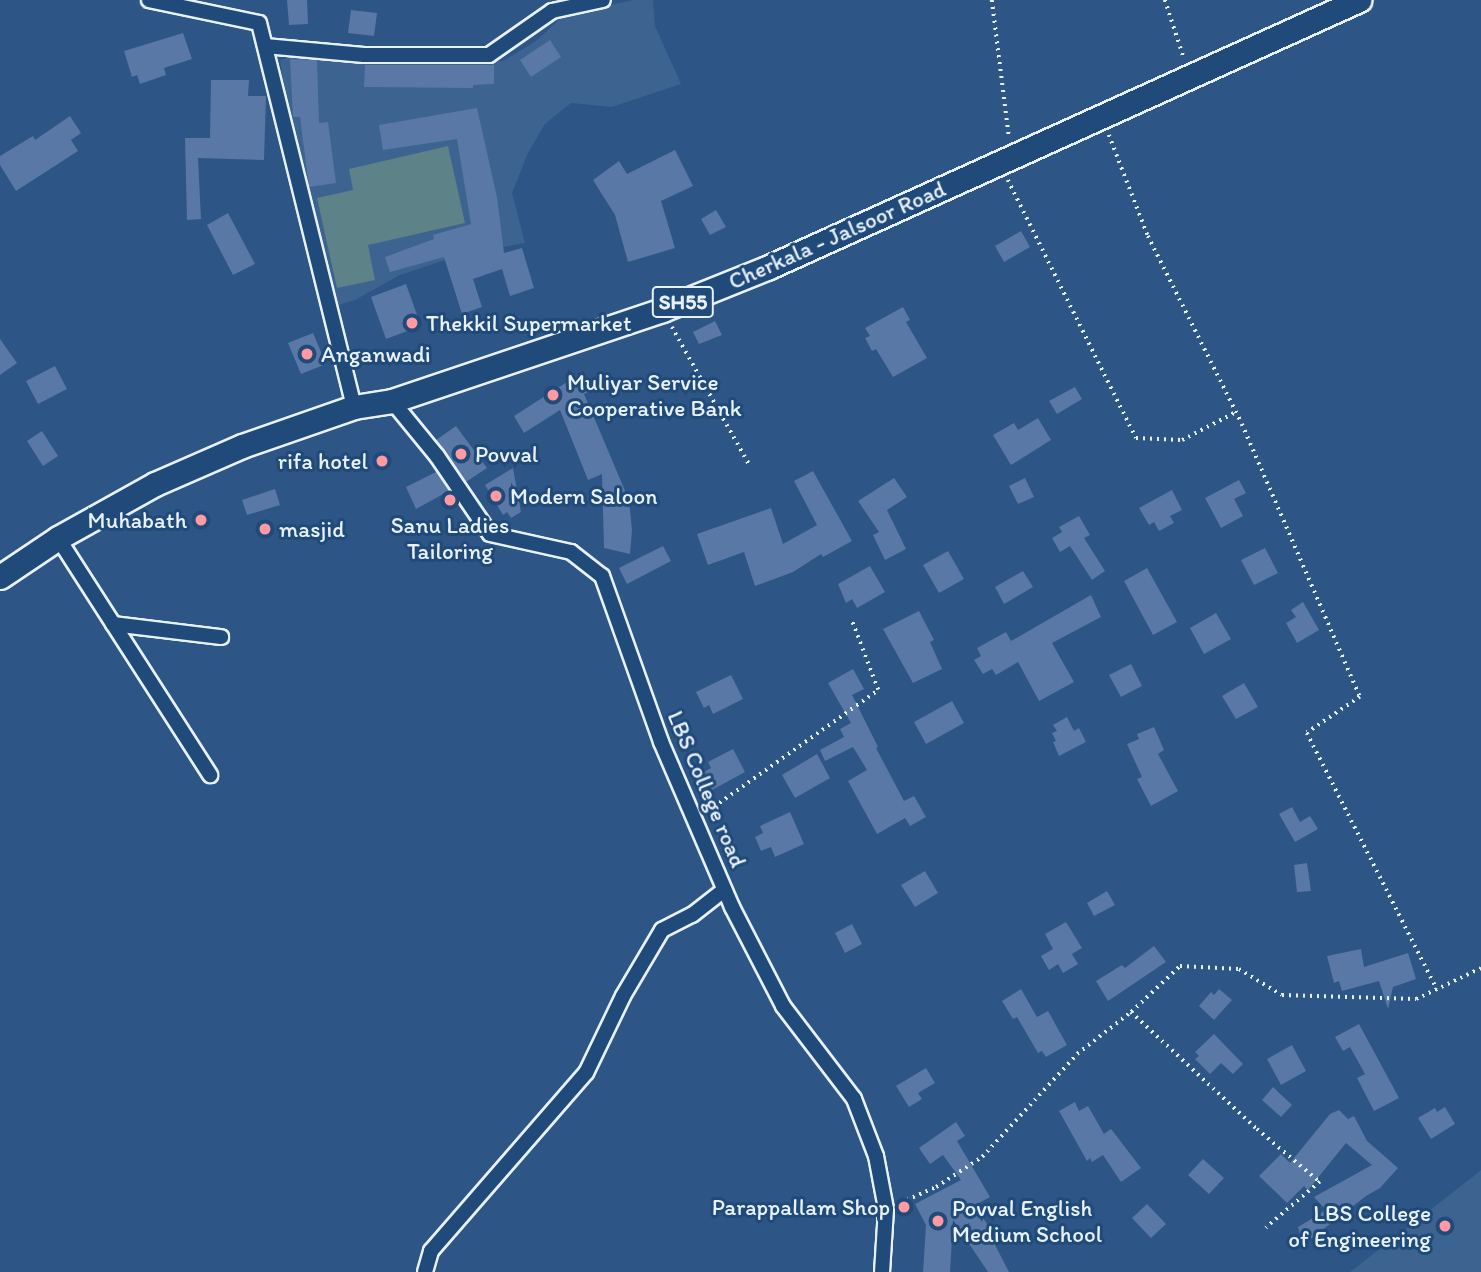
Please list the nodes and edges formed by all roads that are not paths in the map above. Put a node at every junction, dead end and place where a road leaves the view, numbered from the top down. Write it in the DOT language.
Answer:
graph roads {
  1 [pos="149,0"];
  2 [pos="603,0"];
  3 [pos="1359,0"];
  4 [pos="265,46"];
  5 [pos="392,401"];
  6 [pos="354,407"];
  7 [pos="58,538"];
  8 [pos="0,577"];
  9 [pos="113,624"];
  10 [pos="221,637"];
  11 [pos="209,775"];
  12 [pos="724,890"];
  13 [pos="425,1272"];
  14 [pos="882,1272"];
  1 -- 4 [label="street"];
  2 -- 4 [label="street"];
  3 -- 5 [label="main road, Cherkala - Jalsoor Road / SH55"];
  4 -- 6 [label="street"];
  5 -- 6 [label="main road, Cherkala - Jalsoor Road / SH55"];
  5 -- 12 [label="street, LBS College road"];
  6 -- 7 [label="main road, Cherkala - Jalsoor Road / SH55"];
  7 -- 8 [label="main road, Cherkala - Jalsoor Road / SH55"];
  7 -- 9 [label="street"];
  9 -- 10 [label="street"];
  9 -- 11 [label="street"];
  12 -- 13 [label="street"];
  12 -- 14 [label="street, LBS College road"];
}
